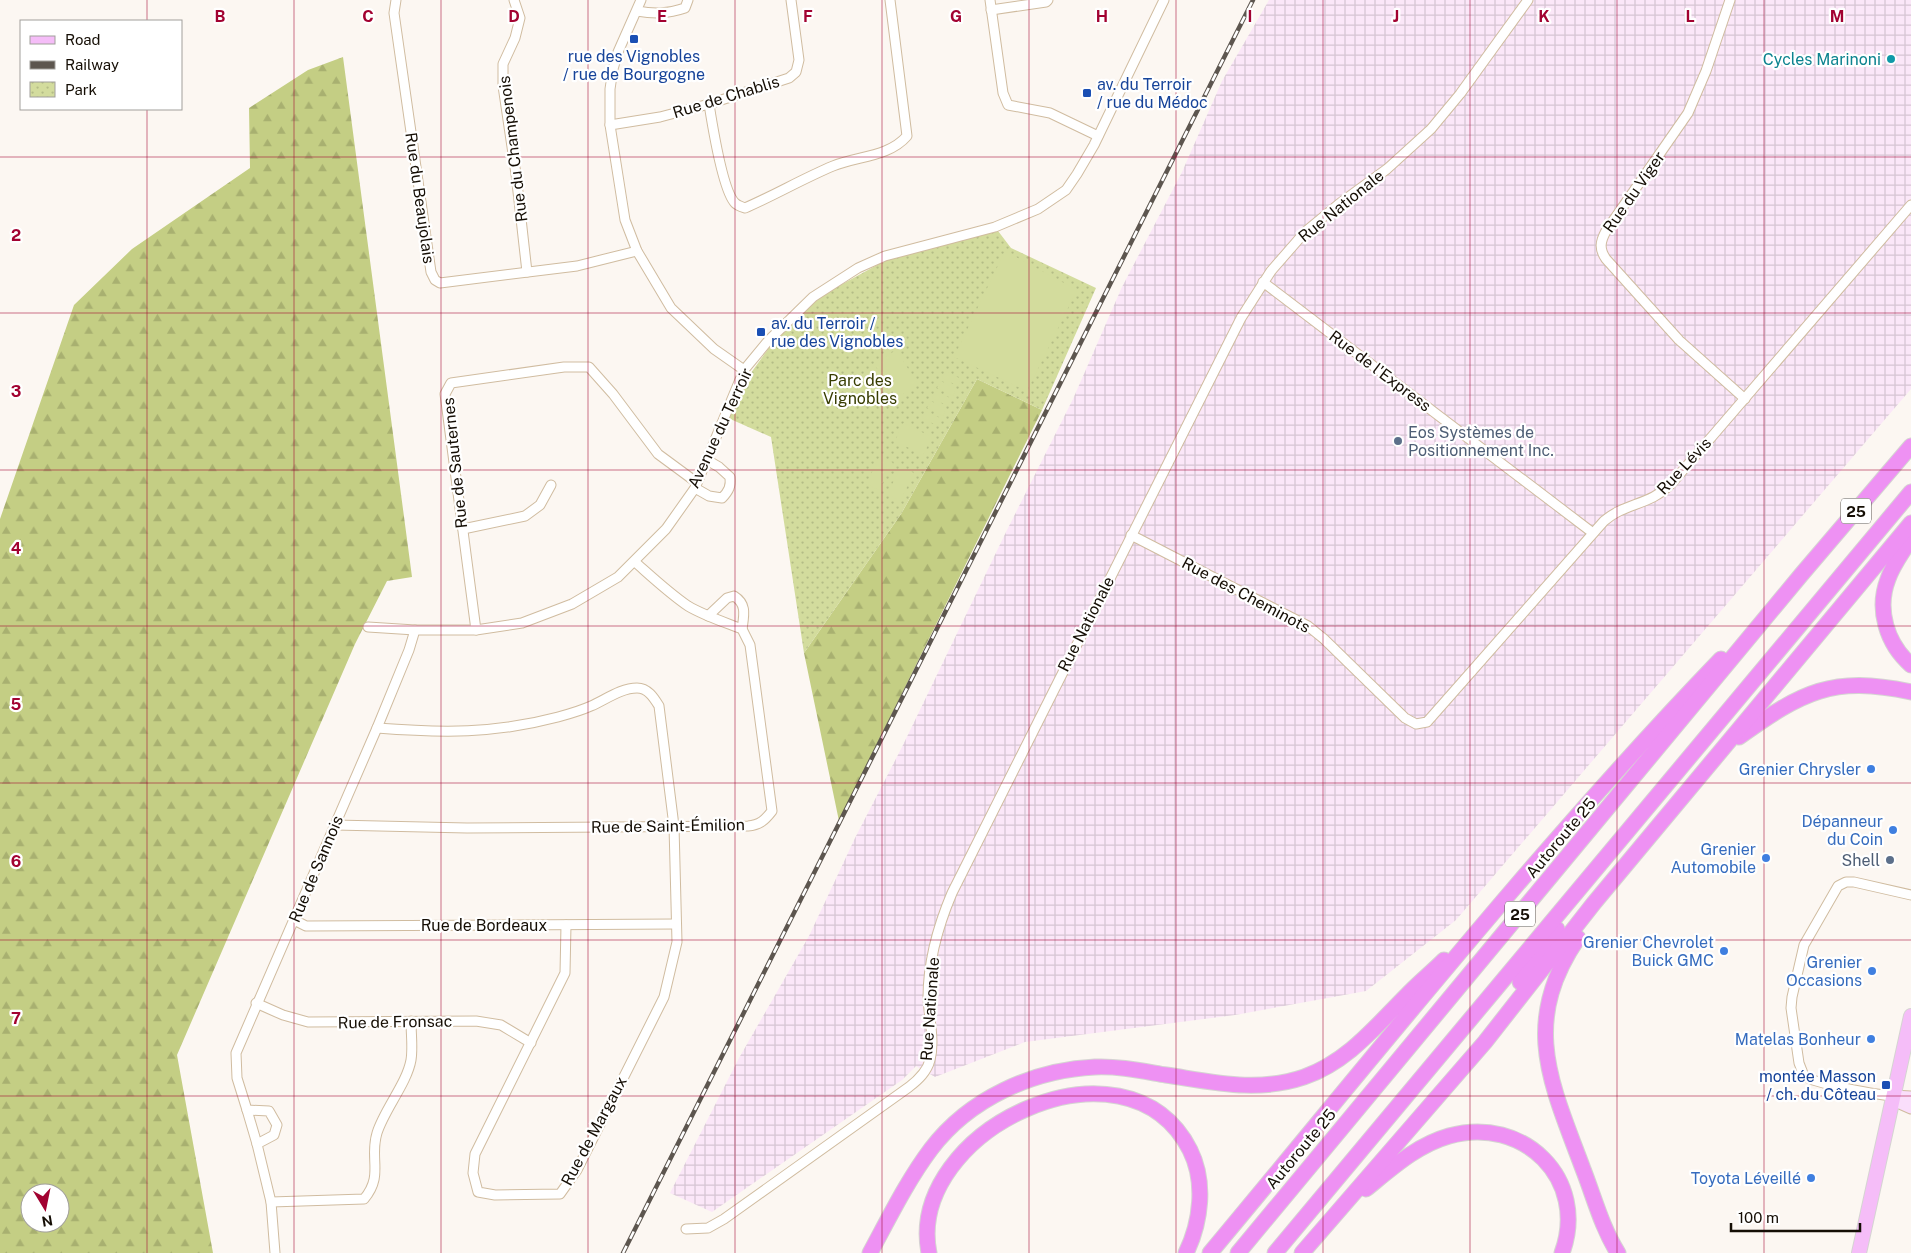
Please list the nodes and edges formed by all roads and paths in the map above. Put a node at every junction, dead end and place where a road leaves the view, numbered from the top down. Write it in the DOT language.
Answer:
graph roads {
  1 [pos="396,0"];
  2 [pos="514,0"];
  3 [pos="641,0"];
  4 [pos="688,0"];
  5 [pos="791,0"];
  6 [pos="890,0"];
  7 [pos="1048,0"];
  8 [pos="1164,0"];
  9 [pos="1528,0"];
  10 [pos="1730,0"];
  11 [pos="991,5"];
  12 [pos="637,11"];
  13 [pos="709,104"];
  14 [pos="610,125"];
  15 [pos="1098,136"];
  16 [pos="1911,206"];
  17 [pos="637,251"];
  18 [pos="527,272"];
  19 [pos="1263,282"];
  20 [pos="744,370"];
  21 [pos="1744,399"];
  22 [pos="1911,446"];
  23 [pos="707,460"];
  24 [pos="696,484"];
  25 [pos="551,485"];
  26 [pos="1911,492"];
  27 [pos="1911,523"];
  28 [pos="463,529"];
  29 [pos="1593,532"];
  30 [pos="1131,535"];
  31 [pos="1911,538"];
  32 [pos="635,562"];
  33 [pos="1802,575"];
  34 [pos="708,616"];
  35 [pos="368,627"];
  36 [pos="742,629"];
  37 [pos="414,630"];
  38 [pos="476,630"];
  39 [pos="1911,665"];
  40 [pos="1911,692"];
  41 [pos="1419,724"];
  42 [pos="376,728"];
  43 [pos="1722,750"];
  44 [pos="335,825"];
  45 [pos="674,826"];
  46 [pos="1614,848"];
  47 [pos="1911,895"];
  48 [pos="1594,903"];
  49 [pos="1491,916"];
  50 [pos="294,920"];
  51 [pos="676,924"];
  52 [pos="566,925"];
  53 [pos="256,1003"];
  54 [pos="1911,1016"];
  55 [pos="411,1021"];
  56 [pos="531,1043"];
  57 [pos="1890,1097"];
  58 [pos="1911,1097"];
  59 [pos="1911,1108"];
  60 [pos="247,1110"];
  61 [pos="1401,1138"];
  62 [pos="257,1144"];
  63 [pos="272,1202"];
  64 [pos="1332,1217"];
  65 [pos="686,1228"];
  66 [pos="275,1253"];
  67 [pos="870,1253"];
  68 [pos="930,1253"];
  69 [pos="1186,1253"];
  70 [pos="1210,1253"];
  71 [pos="1238,1253"];
  72 [pos="1275,1253"];
  73 [pos="1302,1253"];
  74 [pos="1562,1253"];
  75 [pos="1618,1253"];
  76 [pos="1859,1253"];
  1 -- 18 [label="street, Rue du Beaujolais"];
  2 -- 18 [label="street, Rue du Champenois"];
  3 -- 12 [label="street"];
  4 -- 12 [label="street"];
  5 -- 13 [label="street, Rue de Chablis"];
  6 -- 13 [label="street"];
  7 -- 11 [label="street"];
  8 -- 15 [label="street, Avenue du Terroir"];
  9 -- 19 [label="street, Rue Nationale"];
  10 -- 21 [label="street, Rue du Viger"];
  11 -- 15 [label="street"];
  12 -- 14 [label="street"];
  13 -- 14 [label="street, Rue de Chablis"];
  14 -- 17 [label="street"];
  15 -- 20 [label="street, Avenue du Terroir"];
  16 -- 21 [label="street, Rue Lévis"];
  17 -- 18 [label="street, Rue du Beaujolais"];
  17 -- 20 [label="street"];
  19 -- 29 [label="street, Rue de l'Express"];
  19 -- 30 [label="street, Rue Nationale"];
  20 -- 23 [label="street, Avenue du Terroir"];
  21 -- 29 [label="street, Rue Lévis"];
  22 -- 33 [label="highway, Autoroute 25 / 25"];
  23 -- 24 [label="street, Avenue du Terroir"];
  23 -- 24 [label="street"];
  24 -- 28 [label="street, Rue de Sauternes"];
  24 -- 32 [label="street, Avenue du Terroir"];
  25 -- 28 [label="street"];
  26 -- 46 [label="highway, 25"];
  27 -- 43 [label="highway"];
  28 -- 38 [label="street, Rue de Sauternes"];
  29 -- 41 [label="street, Rue Lévis"];
  30 -- 41 [label="street, Rue des Cheminots"];
  30 -- 65 [label="street, Rue Nationale"];
  31 -- 39 [label="highway"];
  32 -- 34 [label="street"];
  32 -- 38 [label="street, Avenue du Terroir"];
  33 -- 49 [label="highway"];
  33 -- 71 [label="highway, Autoroute 25 / 25"];
  34 -- 36 [label="street"];
  34 -- 36 [label="street"];
  35 -- 37 [label="street, Avenue du Terroir"];
  36 -- 45 [label="street, Rue de Saint-Émilion"];
  37 -- 38 [label="street, Avenue du Terroir"];
  37 -- 42 [label="street, Rue de Sannois"];
  40 -- 43 [label="highway"];
  42 -- 44 [label="street, Rue de Sannois"];
  42 -- 45 [label="street, Rue de Margaux"];
  43 -- 48 [label="highway"];
  44 -- 45 [label="street, Rue de Saint-Émilion"];
  44 -- 50 [label="street, Rue de Sannois"];
  45 -- 51 [label="street, Rue de Margaux"];
  46 -- 61 [label="highway"];
  46 -- 72 [label="highway, 25"];
  47 -- 57 [label="street"];
  48 -- 61 [label="highway"];
  48 -- 75 [label="highway"];
  49 -- 67 [label="highway"];
  49 -- 70 [label="highway"];
  50 -- 52 [label="street, Rue de Bordeaux"];
  50 -- 53 [label="street, Rue de Sannois"];
  51 -- 52 [label="street, Rue de Bordeaux"];
  51 -- 56 [label="street, Rue de Margaux"];
  52 -- 56 [label="street, Rue de Margaux"];
  53 -- 55 [label="street, Rue de Fronsac"];
  53 -- 60 [label="street, Rue de Sannois"];
  54 -- 57 [label="main road"];
  55 -- 56 [label="street, Rue de Fronsac"];
  55 -- 63 [label="street"];
  57 -- 58 [label="street"];
  57 -- 59 [label="street"];
  57 -- 76 [label="main road"];
  60 -- 62 [label="street, Rue de Sannois"];
  60 -- 62 [label="street"];
  61 -- 64 [label="highway"];
  62 -- 63 [label="street, Rue de Sannois"];
  63 -- 66 [label="street, Rue de Sannois"];
  64 -- 73 [label="highway"];
  64 -- 74 [label="highway"];
  68 -- 69 [label="highway"];
}
